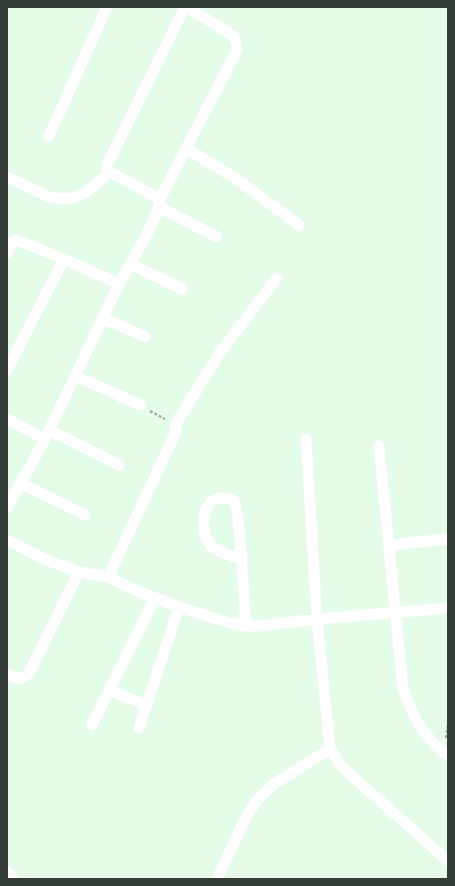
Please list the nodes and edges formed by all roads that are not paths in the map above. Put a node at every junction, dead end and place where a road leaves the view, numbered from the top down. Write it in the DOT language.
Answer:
graph roads {
  1 [pos="107,7"];
  2 [pos="189,8"];
  3 [pos="49,136"];
  4 [pos="186,148"];
  5 [pos="110,172"];
  6 [pos="7,177"];
  7 [pos="159,203"];
  8 [pos="299,225"];
  9 [pos="217,238"];
  10 [pos="7,253"];
  11 [pos="64,259"];
  12 [pos="130,264"];
  13 [pos="276,279"];
  14 [pos="120,284"];
  15 [pos="182,289"];
  16 [pos="103,318"];
  17 [pos="145,337"];
  18 [pos="7,370"];
  19 [pos="75,376"];
  20 [pos="141,405"];
  21 [pos="7,419"];
  22 [pos="47,434"];
  23 [pos="306,439"];
  24 [pos="379,446"];
  25 [pos="118,465"];
  26 [pos="20,484"];
  27 [pos="7,508"];
  28 [pos="85,515"];
  29 [pos="448,539"];
  30 [pos="7,540"];
  31 [pos="389,545"];
  32 [pos="242,559"];
  33 [pos="79,572"];
  34 [pos="108,578"];
  35 [pos="155,598"];
  36 [pos="179,607"];
  37 [pos="448,608"];
  38 [pos="396,612"];
  39 [pos="317,619"];
  40 [pos="246,626"];
  41 [pos="7,674"];
  42 [pos="109,690"];
  43 [pos="146,705"];
  44 [pos="92,725"];
  45 [pos="139,728"];
  46 [pos="330,749"];
  47 [pos="448,756"];
  48 [pos="448,860"];
  49 [pos="7,872"];
  50 [pos="14,879"];
  51 [pos="217,879"];
  1 -- 3 [label="street"];
  2 -- 4 [label="street"];
  2 -- 5 [label="street"];
  4 -- 7 [label="street"];
  4 -- 8 [label="street"];
  5 -- 6 [label="street"];
  5 -- 7 [label="street"];
  7 -- 9 [label="street"];
  7 -- 12 [label="street"];
  10 -- 11 [label="street"];
  11 -- 14 [label="street"];
  11 -- 18 [label="street"];
  12 -- 14 [label="street"];
  12 -- 15 [label="street"];
  13 -- 34 [label="street"];
  14 -- 16 [label="street"];
  16 -- 17 [label="street"];
  16 -- 19 [label="street"];
  19 -- 20 [label="street"];
  19 -- 22 [label="street"];
  21 -- 22 [label="street"];
  22 -- 25 [label="street"];
  22 -- 26 [label="street"];
  23 -- 39 [label="street"];
  24 -- 31 [label="street"];
  26 -- 27 [label="street"];
  26 -- 28 [label="street"];
  29 -- 31 [label="street"];
  30 -- 33 [label="street"];
  31 -- 38 [label="street"];
  32 -- 32 [label="street"];
  32 -- 40 [label="street"];
  33 -- 34 [label="street"];
  33 -- 41 [label="street"];
  34 -- 35 [label="street"];
  35 -- 36 [label="street"];
  35 -- 42 [label="street"];
  36 -- 40 [label="street"];
  36 -- 43 [label="street"];
  37 -- 38 [label="street"];
  38 -- 39 [label="street"];
  38 -- 47 [label="street"];
  39 -- 40 [label="street"];
  39 -- 46 [label="street"];
  42 -- 43 [label="street"];
  42 -- 44 [label="street"];
  43 -- 45 [label="street"];
  46 -- 48 [label="street"];
  46 -- 51 [label="street"];
  49 -- 50 [label="street"];
}
